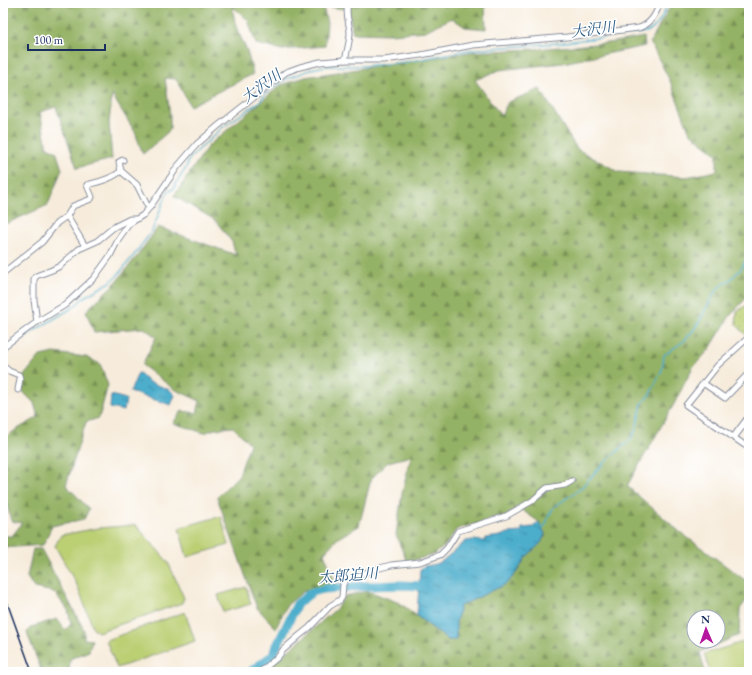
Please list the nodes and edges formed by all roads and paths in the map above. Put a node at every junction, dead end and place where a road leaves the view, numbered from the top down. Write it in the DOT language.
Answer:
graph roads {
  1 [pos="348,3"];
  2 [pos="660,3"];
  3 [pos="345,60"];
  4 [pos="123,160"];
  5 [pos="121,171"];
  6 [pos="150,207"];
  7 [pos="143,215"];
  8 [pos="67,216"];
  9 [pos="85,246"];
  10 [pos="3,273"];
  11 [pos="37,322"];
  12 [pos="749,337"];
  13 [pos="3,347"];
  14 [pos="3,366"];
  15 [pos="749,373"];
  16 [pos="703,383"];
  17 [pos="18,390"];
  18 [pos="749,417"];
  19 [pos="734,437"];
  20 [pos="749,448"];
  21 [pos="572,481"];
  22 [pos="260,672"];
  1 -- 3 [label="street"];
  2 -- 3 [label="street"];
  3 -- 6 [label="street"];
  4 -- 5 [label="street"];
  5 -- 6 [label="street"];
  5 -- 8 [label="street"];
  6 -- 7 [label="street"];
  7 -- 9 [label="street"];
  7 -- 11 [label="street"];
  8 -- 9 [label="street"];
  8 -- 10 [label="street"];
  9 -- 11 [label="street"];
  11 -- 13 [label="street"];
  12 -- 16 [label="street"];
  14 -- 17 [label="street"];
  15 -- 16 [label="street"];
  16 -- 19 [label="street"];
  18 -- 19 [label="street"];
  19 -- 20 [label="street"];
  21 -- 22 [label="street"];
}
